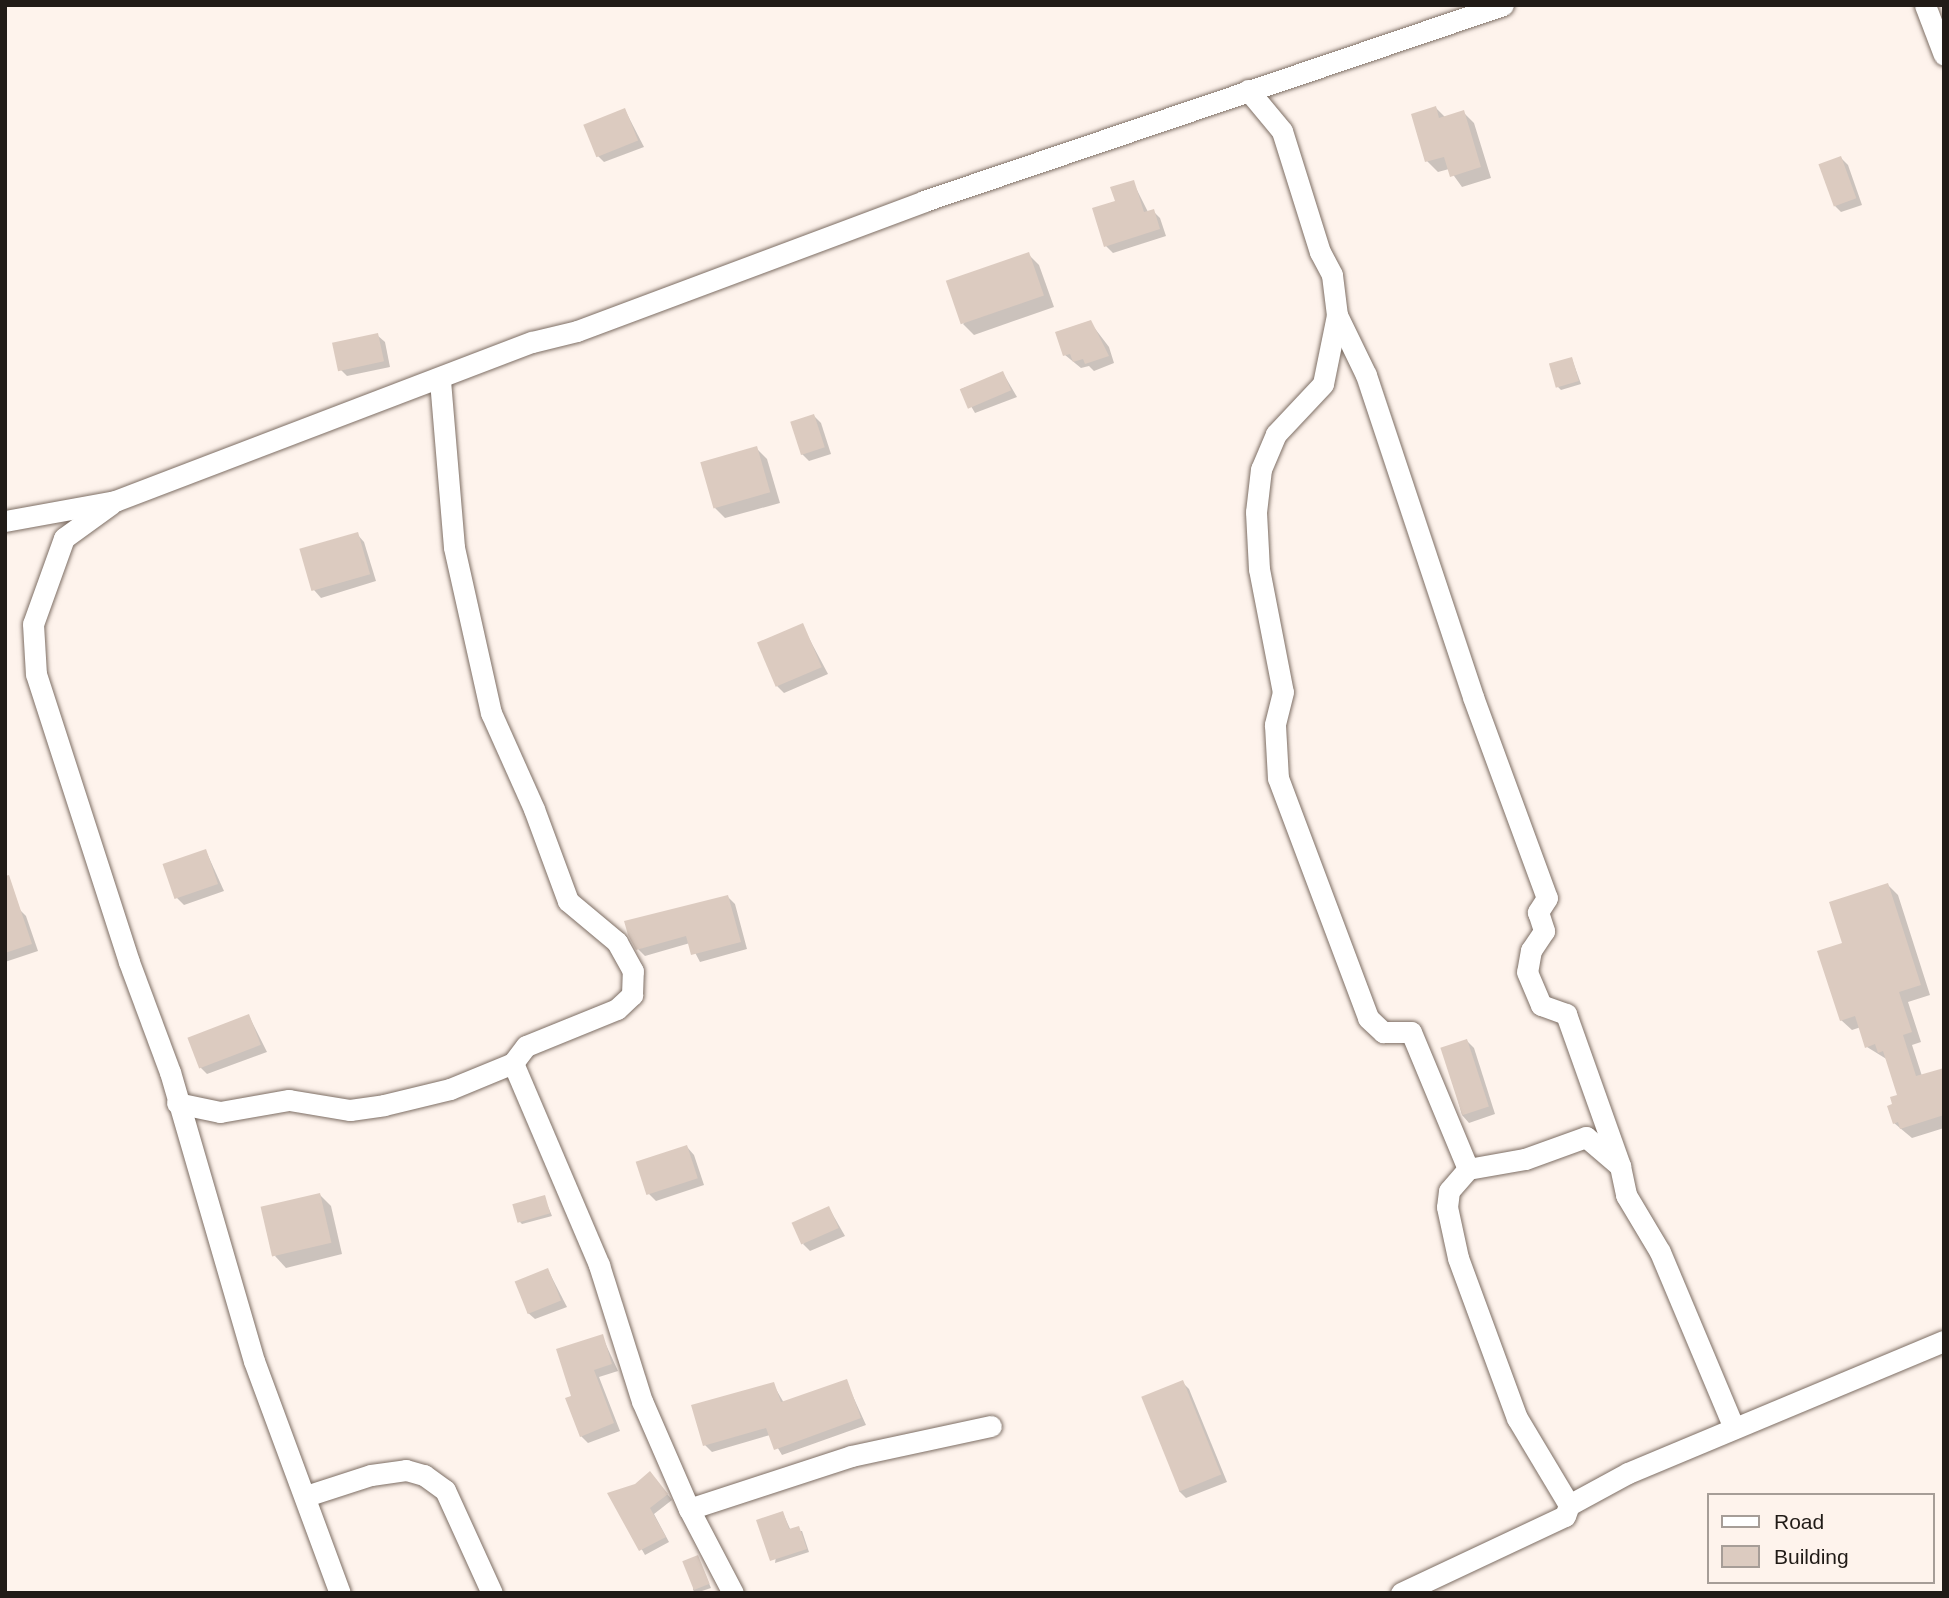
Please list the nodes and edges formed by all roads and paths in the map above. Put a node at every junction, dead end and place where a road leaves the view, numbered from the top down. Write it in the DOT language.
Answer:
graph roads {
  1 [pos="1503,5"];
  2 [pos="1925,5"];
  3 [pos="1944,55"];
  4 [pos="1248,90"];
  5 [pos="1337,315"];
  6 [pos="440,380"];
  7 [pos="116,501"];
  8 [pos="5,521"];
  9 [pos="513,1063"];
  10 [pos="177,1103"];
  11 [pos="1620,1166"];
  12 [pos="1468,1169"];
  13 [pos="1944,1342"];
  14 [pos="991,1426"];
  15 [pos="1734,1428"];
  16 [pos="306,1496"];
  17 [pos="1569,1505"];
  18 [pos="688,1509"];
  19 [pos="340,1593"];
  20 [pos="492,1593"];
  21 [pos="733,1593"];
  22 [pos="1401,1593"];
  1 -- 4 [label="street"];
  2 -- 3 [label="street"];
  4 -- 5 [label="street"];
  4 -- 6 [label="street"];
  5 -- 11 [label="street"];
  5 -- 12 [label="street"];
  6 -- 7 [label="street"];
  6 -- 9 [label="street"];
  7 -- 8 [label="street"];
  7 -- 10 [label="street"];
  9 -- 10 [label="street"];
  9 -- 18 [label="street"];
  10 -- 16 [label="street"];
  11 -- 12 [label="street"];
  11 -- 15 [label="street"];
  12 -- 17 [label="street"];
  13 -- 15 [label="street"];
  14 -- 18 [label="street"];
  15 -- 17 [label="street"];
  16 -- 19 [label="street"];
  16 -- 20 [label="street"];
  17 -- 22 [label="street"];
  18 -- 21 [label="street"];
}
